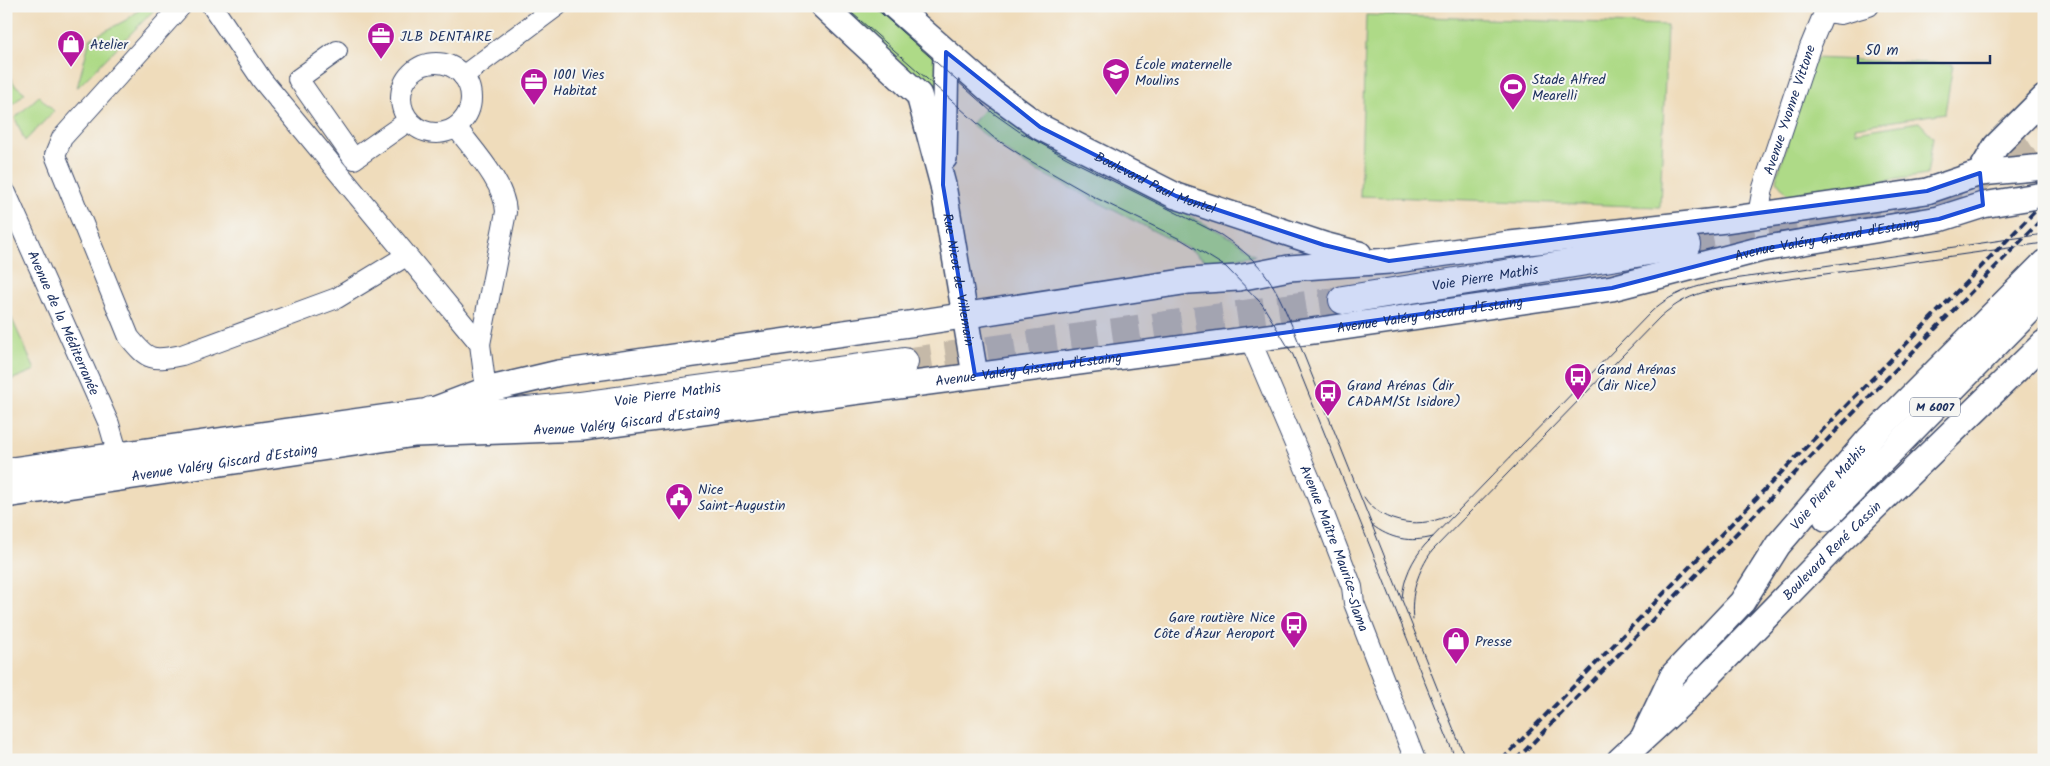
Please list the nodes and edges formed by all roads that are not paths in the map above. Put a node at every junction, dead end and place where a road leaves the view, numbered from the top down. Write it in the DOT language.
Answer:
graph roads {
  1 [pos="181,6"];
  2 [pos="212,6"];
  3 [pos="556,6"];
  4 [pos="823,6"];
  5 [pos="894,6"];
  6 [pos="1869,6"];
  7 [pos="1827,9"];
  8 [pos="337,51"];
  9 [pos="946,52"];
  10 [pos="463,76"];
  11 [pos="2044,98"];
  12 [pos="408,121"];
  13 [pos="456,127"];
  14 [pos="2044,167"];
  15 [pos="1980,173"];
  16 [pos="942,185"];
  17 [pos="6,193"];
  18 [pos="2044,195"];
  19 [pos="1983,205"];
  20 [pos="1758,215"];
  21 [pos="1686,245"];
  22 [pos="1762,249"];
  23 [pos="406,256"];
  24 [pos="1389,261"];
  25 [pos="2044,263"];
  26 [pos="2044,296"];
  27 [pos="1343,300"];
  28 [pos="965,314"];
  29 [pos="1250,339"];
  30 [pos="2044,343"];
  31 [pos="480,344"];
  32 [pos="904,362"];
  33 [pos="975,375"];
  34 [pos="486,390"];
  35 [pos="431,411"];
  36 [pos="118,455"];
  37 [pos="6,472"];
  38 [pos="6,495"];
  39 [pos="1826,518"];
  40 [pos="1644,736"];
  41 [pos="1416,760"];
  42 [pos="1620,760"];
  1 -- 23 [label="street"];
  2 -- 23 [label="street"];
  3 -- 10 [label="street"];
  4 -- 16 [label="main road"];
  5 -- 9 [label="main road, Boulevard Paul Montel"];
  6 -- 7 [label="street"];
  7 -- 20 [label="street, Avenue Yvonne Vittone"];
  8 -- 12 [label="street"];
  9 -- 16 [label="main road"];
  9 -- 24 [label="main road, Boulevard Paul Montel"];
  10 -- 12 [label="street"];
  10 -- 13 [label="street"];
  11 -- 15 [label="main road"];
  12 -- 13 [label="street"];
  13 -- 31 [label="street"];
  14 -- 15 [label="main road"];
  15 -- 19 [label="main road"];
  15 -- 20 [label="main road, Avenue Valéry Giscard d'Estaing"];
  16 -- 28 [label="main road, Rue Nicot de Villemain"];
  17 -- 36 [label="street, Avenue de la Méditerranée"];
  18 -- 19 [label="main road, Avenue Valéry Giscard d'Estaing"];
  19 -- 22 [label="main road, Avenue Valéry Giscard d'Estaing"];
  20 -- 22 [label="main road"];
  20 -- 24 [label="main road, Avenue Valéry Giscard d'Estaing"];
  21 -- 27 [label="highway, Voie Pierre Mathis"];
  22 -- 29 [label="main road, Avenue Valéry Giscard d'Estaing"];
  23 -- 31 [label="street"];
  24 -- 28 [label="main road, Avenue Valéry Giscard d'Estaing"];
  25 -- 40 [label="main road, Voie Pierre Mathis"];
  26 -- 39 [label="main road, Boulevard René Cassin / M 6007"];
  28 -- 33 [label="main road, Rue Nicot de Villemain"];
  28 -- 34 [label="main road, Avenue Valéry Giscard d'Estaing"];
  29 -- 33 [label="main road, Avenue Valéry Giscard d'Estaing"];
  29 -- 41 [label="street, Avenue Maître Maurice-Slama"];
  30 -- 40 [label="main road, Boulevard René Cassin"];
  31 -- 34 [label="street"];
  32 -- 35 [label="highway, Voie Pierre Mathis"];
  33 -- 38 [label="main road, Avenue Valéry Giscard d'Estaing"];
  34 -- 35 [label="main road, Avenue Valéry Giscard d'Estaing"];
  35 -- 36 [label="main road, Avenue Valéry Giscard d'Estaing"];
  36 -- 37 [label="main road, Avenue Valéry Giscard d'Estaing"];
  40 -- 42 [label="main road, Boulevard René Cassin"];
}
